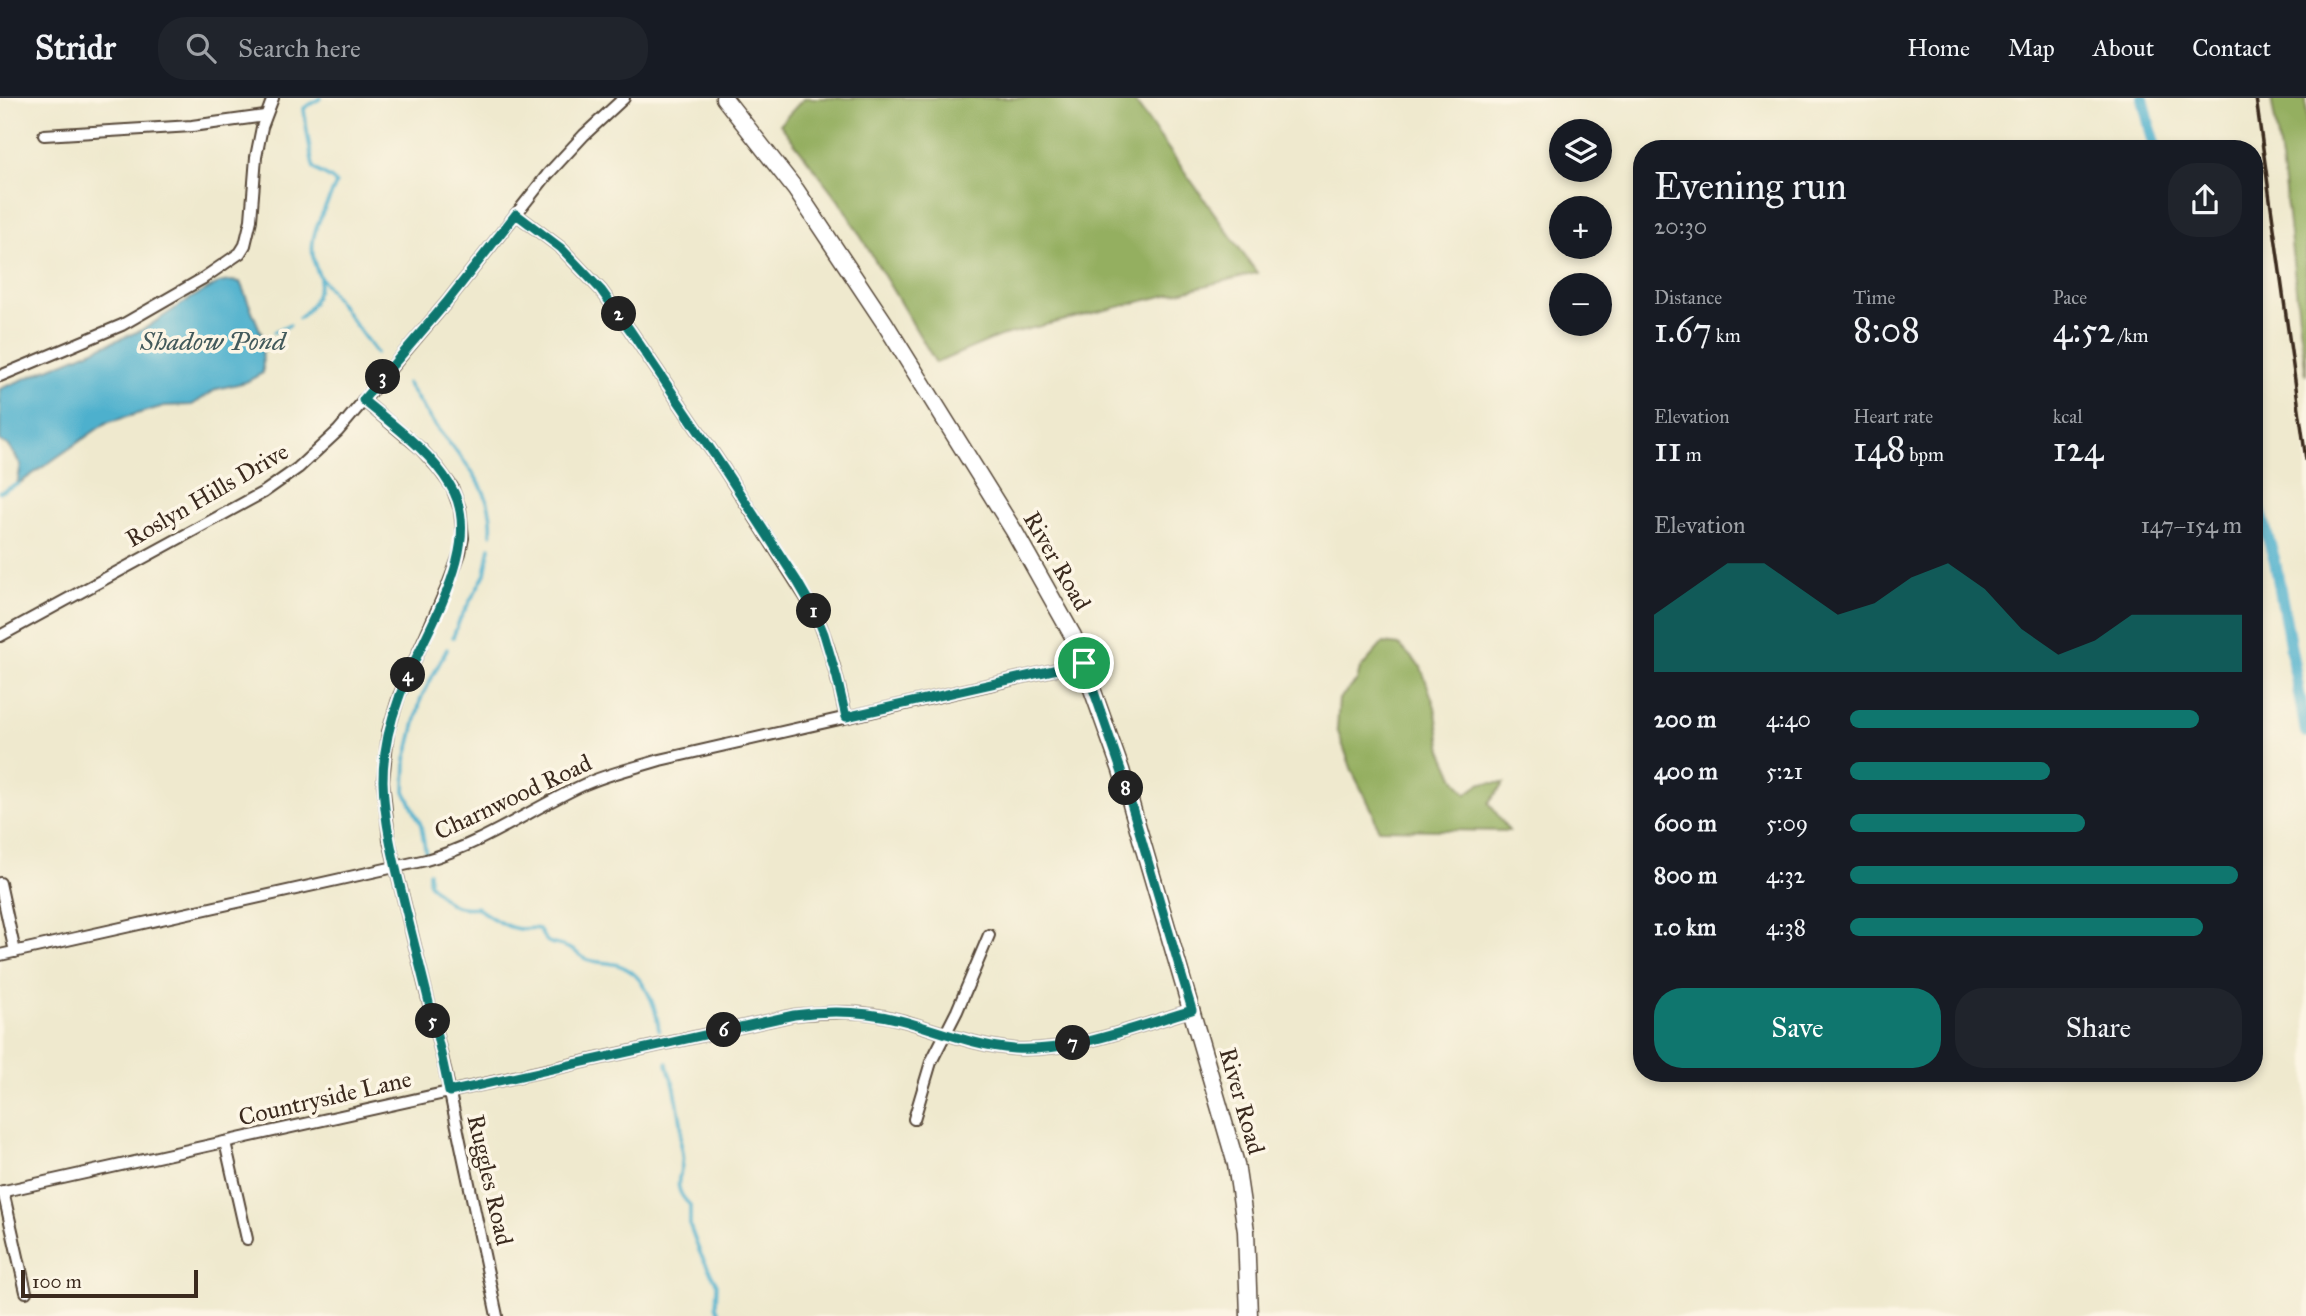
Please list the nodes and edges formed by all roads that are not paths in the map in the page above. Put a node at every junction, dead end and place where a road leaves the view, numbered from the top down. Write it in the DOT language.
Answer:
graph roads {
  1 [pos="273,98"];
  2 [pos="624,98"];
  3 [pos="724,98"];
  4 [pos="265,116"];
  5 [pos="44,135"];
  6 [pos="516,214"];
  7 [pos="0,376"];
  8 [pos="363,400"];
  9 [pos="0,636"];
  10 [pos="1084,663"];
  11 [pos="846,717"];
  12 [pos="396,867"];
  13 [pos="0,883"];
  14 [pos="989,935"];
  15 [pos="15,952"];
  16 [pos="0,955"];
  17 [pos="1192,1010"];
  18 [pos="945,1033"];
  19 [pos="449,1092"];
  20 [pos="914,1119"];
  21 [pos="225,1142"];
  22 [pos="2,1192"];
  23 [pos="247,1239"];
  24 [pos="26,1292"];
  25 [pos="497,1316"];
  26 [pos="1249,1316"];
  1 -- 4 [label="street"];
  2 -- 6 [label="street, Roslyn Hills Drive"];
  3 -- 10 [label="main road, River Road"];
  4 -- 5 [label="street"];
  4 -- 7 [label="street"];
  6 -- 8 [label="street, Roslyn Hills Drive"];
  6 -- 11 [label="street"];
  8 -- 9 [label="street, Roslyn Hills Drive"];
  8 -- 12 [label="street, Ruggles Road"];
  10 -- 11 [label="street, Charnwood Road"];
  10 -- 17 [label="main road, River Road"];
  11 -- 12 [label="street, Charnwood Road"];
  12 -- 15 [label="street, Charnwood Road"];
  12 -- 19 [label="street, Ruggles Road"];
  13 -- 15 [label="street"];
  14 -- 18 [label="street"];
  15 -- 16 [label="street, Charnwood Road"];
  17 -- 18 [label="street, Countryside Lane"];
  17 -- 26 [label="main road, River Road"];
  18 -- 19 [label="street, Countryside Lane"];
  18 -- 20 [label="street"];
  19 -- 21 [label="street, Countryside Lane"];
  19 -- 25 [label="street, Ruggles Road"];
  21 -- 22 [label="street, Countryside Lane"];
  21 -- 23 [label="street"];
  22 -- 24 [label="street"];
}
